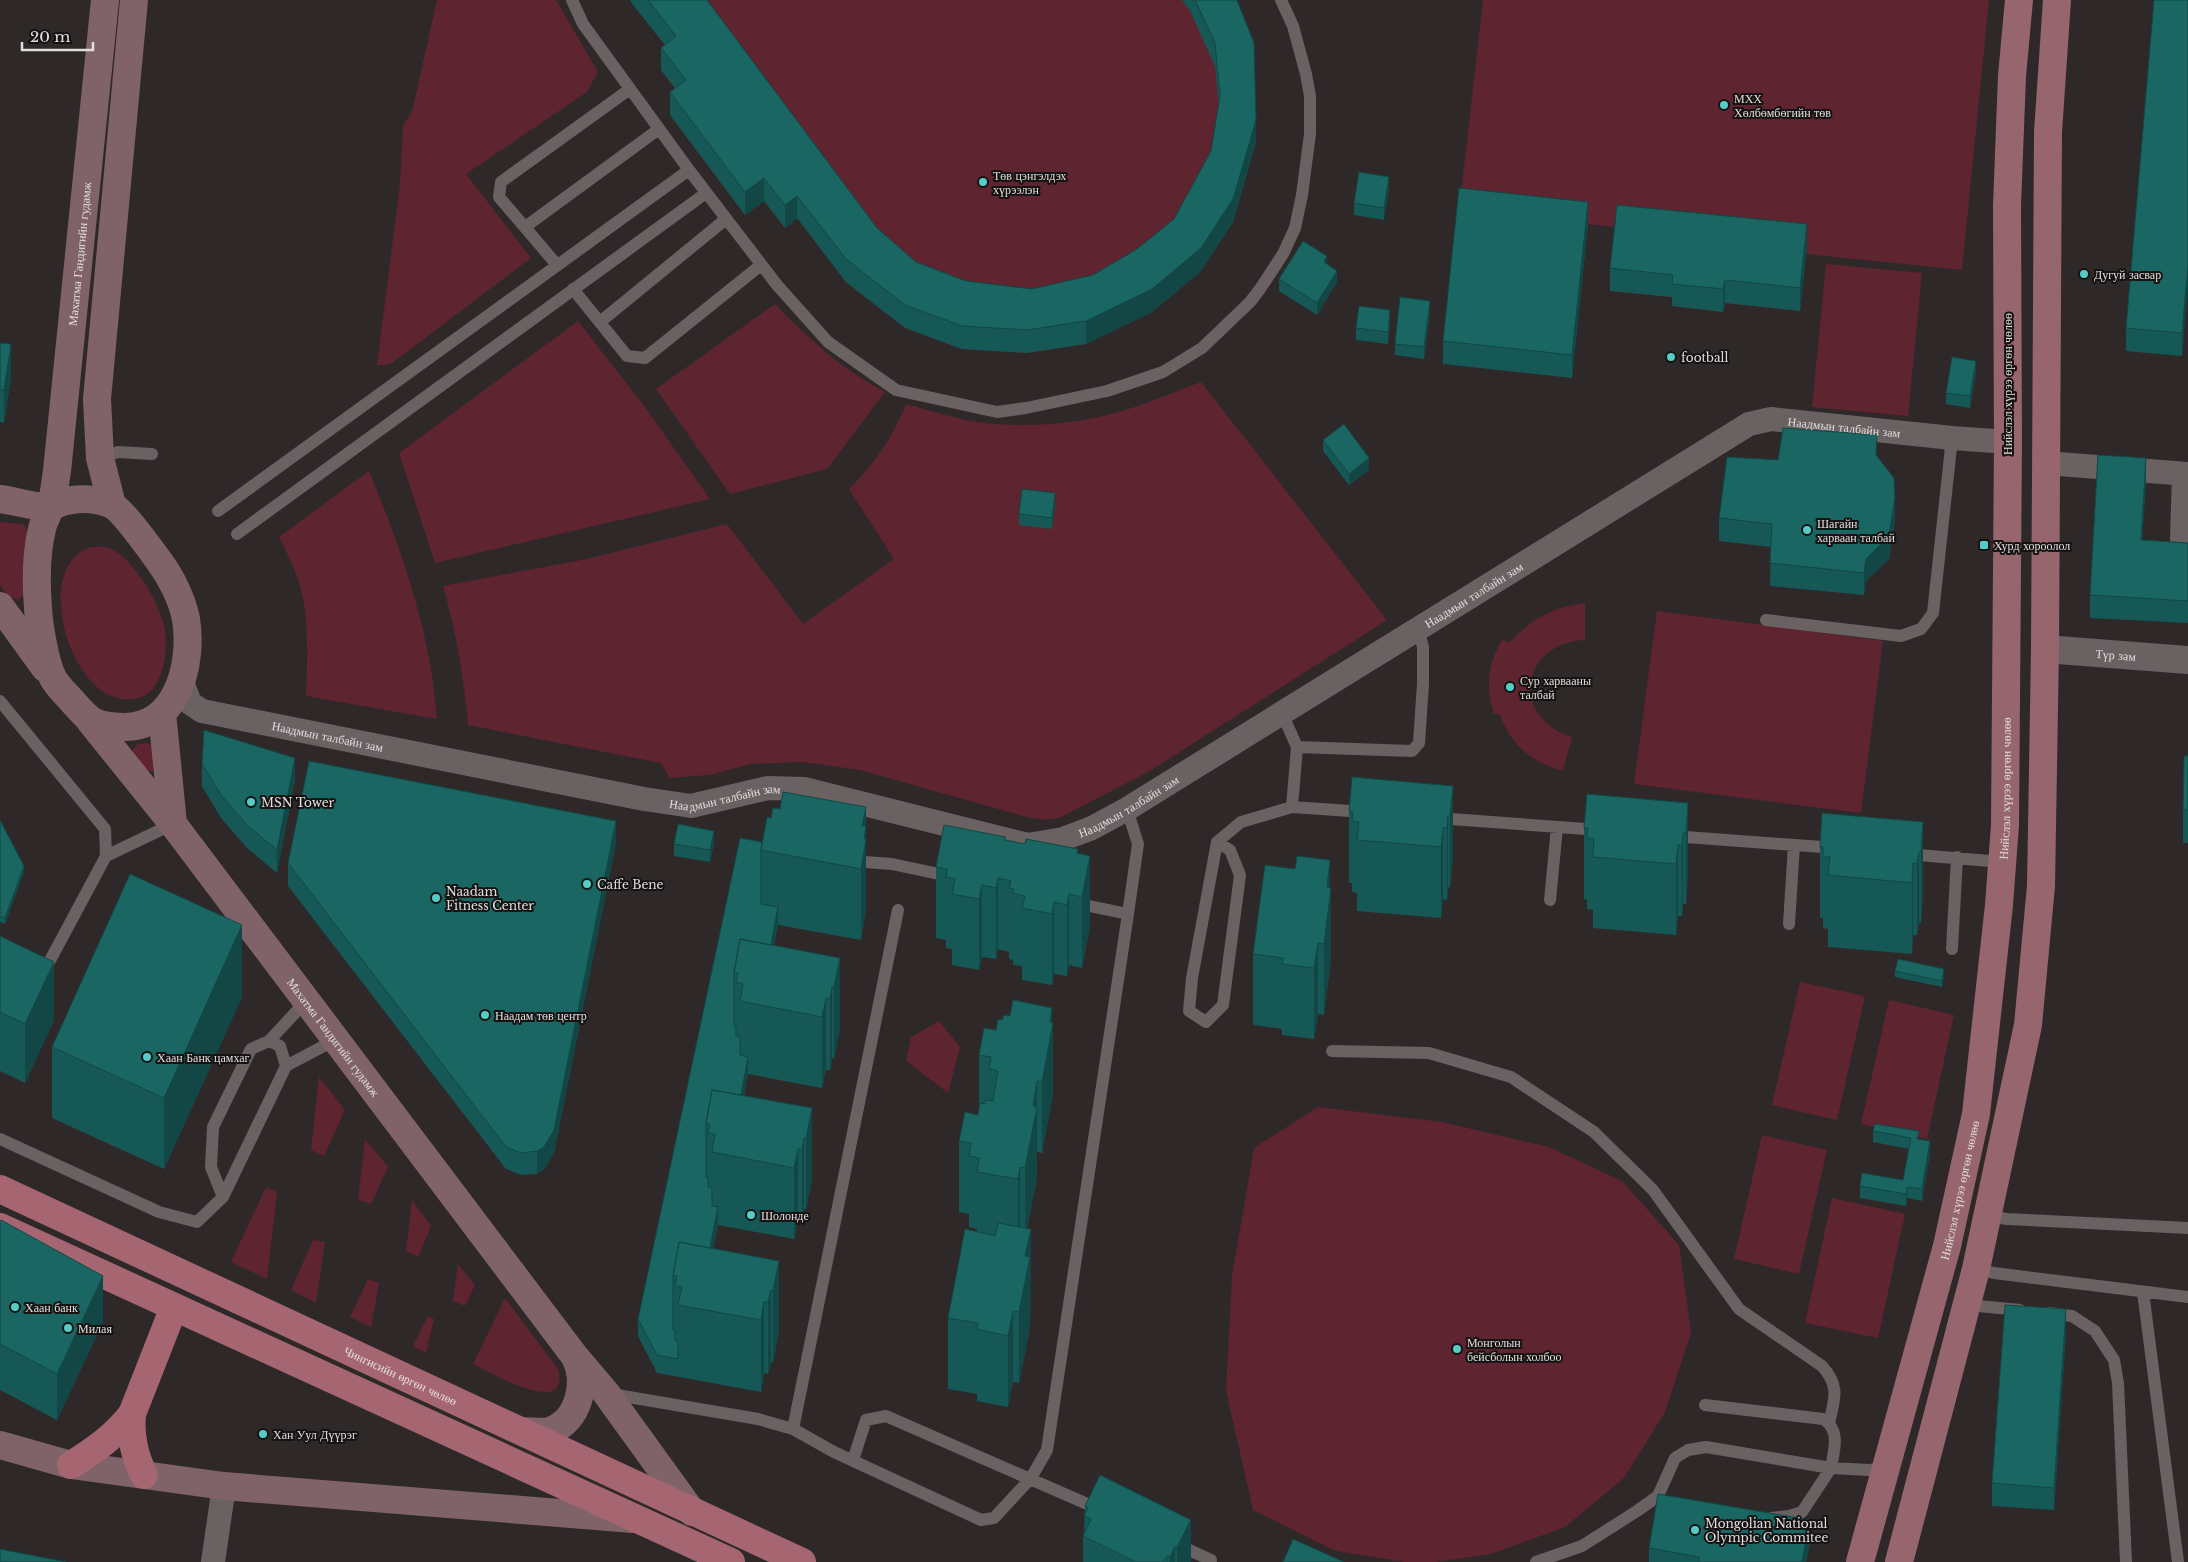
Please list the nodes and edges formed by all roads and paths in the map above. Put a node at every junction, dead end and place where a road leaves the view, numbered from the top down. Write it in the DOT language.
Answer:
graph roads {
  1 [pos="104,0"];
  2 [pos="134,0"];
  3 [pos="572,0"];
  4 [pos="1281,0"];
  5 [pos="2020,0"];
  6 [pos="2057,0"];
  7 [pos="630,89"];
  8 [pos="659,129"];
  9 [pos="2008,168"];
  10 [pos="2048,169"];
  11 [pos="689,170"];
  12 [pos="706,193"];
  13 [pos="726,219"];
  14 [pos="524,227"];
  15 [pos="558,265"];
  16 [pos="762,265"];
  17 [pos="573,289"];
  18 [pos="600,322"];
  19 [pos="1952,438"];
  20 [pos="2008,442"];
  21 [pos="152,454"];
  22 [pos="100,458"];
  23 [pos="2046,463"];
  24 [pos="2186,474"];
  25 [pos="0,499"];
  26 [pos="112,505"];
  27 [pos="51,507"];
  28 [pos="218,512"];
  29 [pos="237,534"];
  30 [pos="2188,547"];
  31 [pos="0,606"];
  32 [pos="1766,620"];
  33 [pos="1418,628"];
  34 [pos="2045,649"];
  35 [pos="2188,660"];
  36 [pos="53,678"];
  37 [pos="182,682"];
  38 [pos="0,701"];
  39 [pos="162,712"];
  40 [pos="1282,713"];
  41 [pos="90,721"];
  42 [pos="1297,747"];
  43 [pos="2005,763"];
  44 [pos="2044,764"];
  45 [pos="1292,807"];
  46 [pos="1127,809"];
  47 [pos="1380,813"];
  48 [pos="1420,816"];
  49 [pos="173,824"];
  50 [pos="1557,827"];
  51 [pos="1616,831"];
  52 [pos="1656,834"];
  53 [pos="1217,842"];
  54 [pos="1794,845"];
  55 [pos="1852,850"];
  56 [pos="1890,852"];
  57 [pos="106,856"];
  58 [pos="1957,858"];
  59 [pos="851,860"];
  60 [pos="2002,862"];
  61 [pos="967,880"];
  62 [pos="1062,900"];
  63 [pos="1550,900"];
  64 [pos="898,910"];
  65 [pos="1128,914"];
  66 [pos="1789,924"];
  67 [pos="1952,950"];
  68 [pos="26,966"];
  69 [pos="307,1000"];
  70 [pos="337,1039"];
  71 [pos="269,1041"];
  72 [pos="1332,1051"];
  73 [pos="286,1066"];
  74 [pos="0,1139"];
  75 [pos="0,1189"];
  76 [pos="223,1197"];
  77 [pos="1986,1216"];
  78 [pos="0,1227"];
  79 [pos="2188,1228"];
  80 [pos="1976,1269"];
  81 [pos="2144,1292"];
  82 [pos="2188,1297"];
  83 [pos="1968,1304"];
  84 [pos="174,1307"];
  85 [pos="573,1354"];
  86 [pos="606,1394"];
  87 [pos="1705,1405"];
  88 [pos="132,1414"];
  89 [pos="1829,1423"];
  90 [pos="792,1429"];
  91 [pos="523,1431"];
  92 [pos="0,1445"];
  93 [pos="853,1460"];
  94 [pos="71,1465"];
  95 [pos="1831,1468"];
  96 [pos="1886,1468"];
  97 [pos="144,1475"];
  98 [pos="1031,1478"];
  99 [pos="224,1486"];
  100 [pos="692,1512"];
  101 [pos="1761,1515"];
  102 [pos="1113,1516"];
  103 [pos="635,1519"];
  104 [pos="1166,1540"];
  105 [pos="1210,1560"];
  106 [pos="213,1562"];
  107 [pos="731,1562"];
  108 [pos="802,1562"];
  109 [pos="1536,1562"];
  110 [pos="1860,1562"];
  111 [pos="1899,1562"];
  112 [pos="2126,1562"];
  113 [pos="2178,1562"];
  1 -- 27 [label="main road, Махатма Гандигийн гудамж"];
  2 -- 22 [label="main road"];
  3 -- 7 [label="lane"];
  4 -- 16 [label="lane"];
  5 -- 9 [label="main road, Нийслэл хүрээ өргөн чөлөө"];
  6 -- 10 [label="main road"];
  7 -- 8 [label="lane"];
  7 -- 14 [label="lane"];
  8 -- 11 [label="lane"];
  8 -- 14 [label="lane"];
  9 -- 10 [label="main road"];
  9 -- 20 [label="main road, Нийслэл хүрээ өргөн чөлөө"];
  10 -- 23 [label="main road"];
  11 -- 12 [label="lane"];
  11 -- 15 [label="lane"];
  12 -- 13 [label="lane"];
  12 -- 17 [label="lane"];
  13 -- 16 [label="lane"];
  13 -- 18 [label="lane"];
  14 -- 15 [label="lane"];
  15 -- 28 [label="lane"];
  16 -- 18 [label="lane"];
  17 -- 18 [label="lane"];
  17 -- 29 [label="lane"];
  19 -- 20 [label="street, Наадмын талбайн зам"];
  19 -- 32 [label="lane"];
  19 -- 33 [label="street, Наадмын талбайн зам"];
  20 -- 43 [label="main road, Нийслэл хүрээ өргөн чөлөө"];
  21 -- 22 [label="lane"];
  22 -- 26 [label="main road"];
  23 -- 24 [label="street"];
  23 -- 34 [label="main road"];
  24 -- 30 [label="street"];
  25 -- 27 [label="main road"];
  26 -- 27 [label="main road"];
  26 -- 37 [label="main road"];
  27 -- 36 [label="main road, Махатма Гандигийн гудамж"];
  31 -- 36 [label="main road, Махатма Гандигийн гудамж"];
  33 -- 40 [label="street, Наадмын талбайн зам"];
  33 -- 42 [label="lane"];
  34 -- 35 [label="street, Түр зам"];
  34 -- 44 [label="main road"];
  36 -- 41 [label="main road, Махатма Гандигийн гудамж"];
  37 -- 39 [label="main road"];
  37 -- 46 [label="street, Наадмын талбайн зам"];
  38 -- 57 [label="lane"];
  39 -- 41 [label="main road"];
  39 -- 49 [label="main road"];
  40 -- 42 [label="lane"];
  40 -- 46 [label="street, Наадмын талбайн зам"];
  41 -- 49 [label="main road, Махатма Гандигийн гудамж"];
  42 -- 45 [label="lane"];
  43 -- 44 [label="main road"];
  43 -- 60 [label="main road, Нийслэл хүрээ өргөн чөлөө"];
  44 -- 77 [label="main road"];
  45 -- 47 [label="lane"];
  45 -- 53 [label="lane"];
  46 -- 65 [label="lane"];
  48 -- 50 [label="lane"];
  49 -- 57 [label="lane"];
  49 -- 69 [label="main road, Махатма Гандигийн гудамж"];
  50 -- 51 [label="lane"];
  50 -- 63 [label="lane"];
  52 -- 54 [label="lane"];
  53 -- 53 [label="lane"];
  54 -- 55 [label="lane"];
  54 -- 66 [label="lane"];
  56 -- 58 [label="lane"];
  57 -- 68 [label="lane"];
  58 -- 60 [label="lane"];
  58 -- 67 [label="lane"];
  59 -- 61 [label="lane"];
  60 -- 96 [label="main road, Нийслэл хүрээ өргөн чөлөө"];
  62 -- 65 [label="lane"];
  64 -- 90 [label="lane"];
  65 -- 98 [label="lane"];
  69 -- 70 [label="main road, Махатма Гандигийн гудамж"];
  69 -- 71 [label="lane"];
  70 -- 73 [label="lane"];
  70 -- 85 [label="main road, Махатма Гандигийн гудамж"];
  71 -- 73 [label="lane"];
  71 -- 76 [label="lane"];
  72 -- 89 [label="lane"];
  73 -- 76 [label="lane"];
  74 -- 76 [label="lane"];
  75 -- 91 [label="highway, Чингисийн өргөн чөлөө"];
  77 -- 79 [label="lane"];
  77 -- 80 [label="main road"];
  78 -- 84 [label="highway"];
  80 -- 81 [label="lane"];
  80 -- 83 [label="main road"];
  81 -- 82 [label="lane"];
  81 -- 113 [label="lane"];
  83 -- 111 [label="main road"];
  83 -- 112 [label="lane"];
  84 -- 88 [label="highway"];
  84 -- 103 [label="highway"];
  85 -- 86 [label="main road, Махатма Гандигийн гудамж"];
  85 -- 91 [label="main road"];
  86 -- 90 [label="lane"];
  86 -- 100 [label="main road, Махатма Гандигийн гудамж"];
  87 -- 89 [label="lane"];
  88 -- 94 [label="highway"];
  88 -- 97 [label="highway"];
  89 -- 95 [label="lane"];
  90 -- 93 [label="lane"];
  91 -- 100 [label="highway, Чингисийн өргөн чөлөө"];
  92 -- 94 [label="main road"];
  93 -- 98 [label="lane"];
  93 -- 98 [label="lane"];
  94 -- 97 [label="main road"];
  95 -- 96 [label="lane"];
  95 -- 101 [label="lane"];
  95 -- 109 [label="lane"];
  96 -- 110 [label="main road, Нийслэл хүрээ өргөн чөлөө"];
  97 -- 99 [label="main road"];
  98 -- 102 [label="lane"];
  99 -- 103 [label="main road"];
  99 -- 106 [label="street"];
  100 -- 108 [label="highway, Чингисийн өргөн чөлөө"];
  103 -- 107 [label="highway"];
  104 -- 105 [label="lane"];
}
